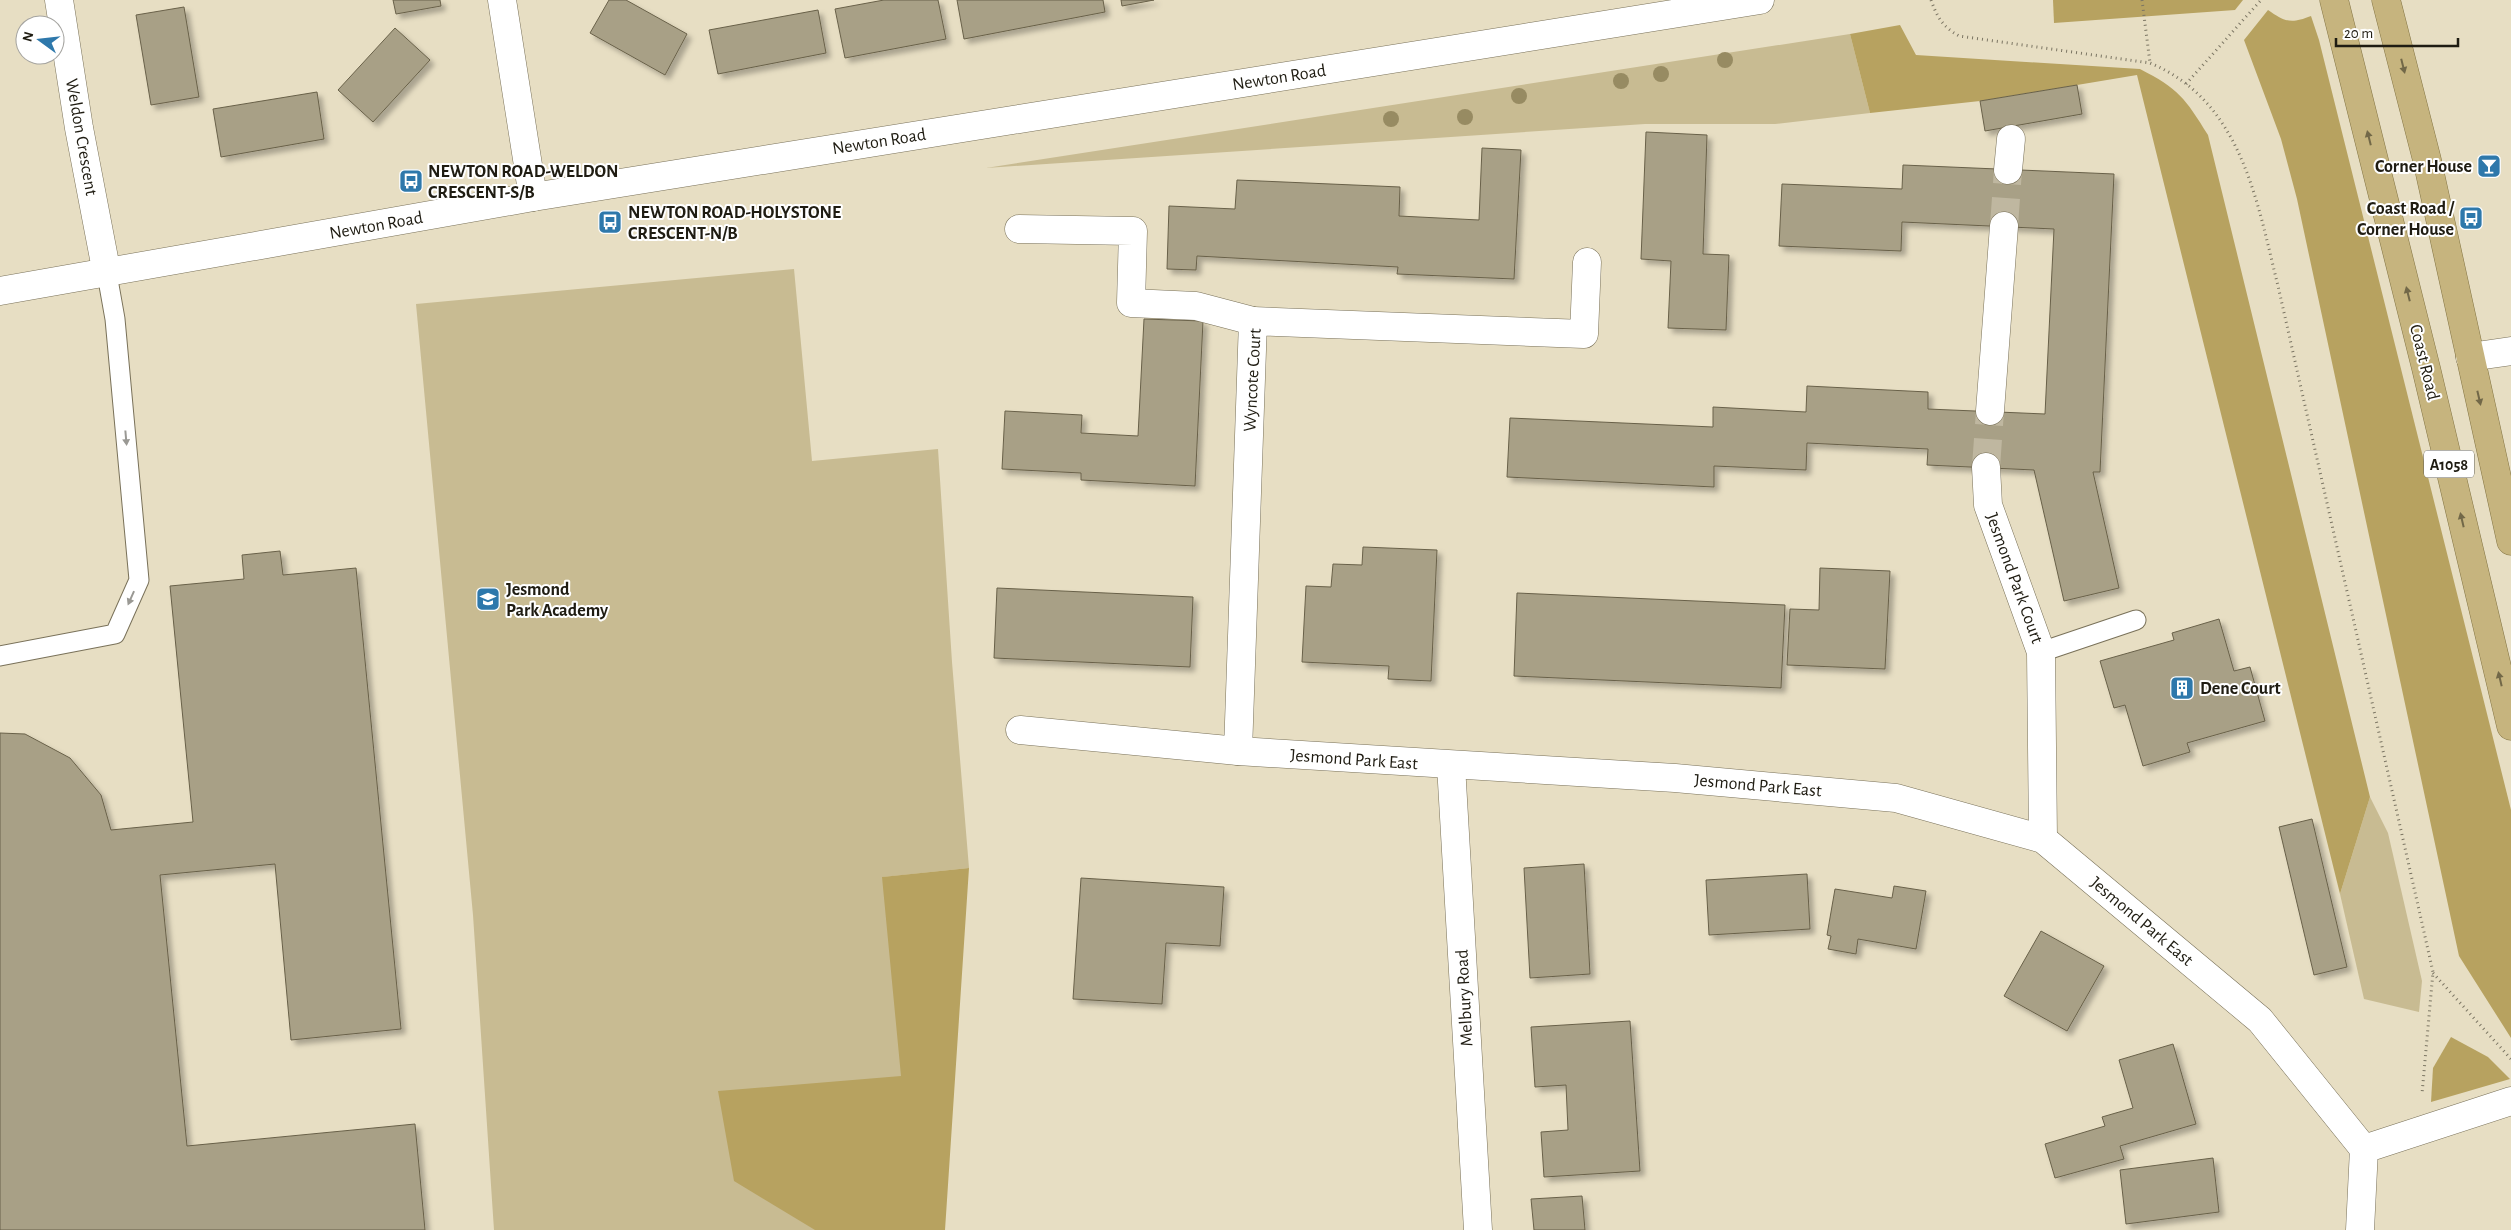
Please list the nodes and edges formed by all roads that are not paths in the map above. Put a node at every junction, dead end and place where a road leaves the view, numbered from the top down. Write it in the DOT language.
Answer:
graph roads {
  1 [pos="59,0"];
  2 [pos="502,0"];
  3 [pos="1760,0"];
  4 [pos="2334,0"];
  5 [pos="2393,6"];
  6 [pos="2011,139"];
  7 [pos="2008,170"];
  8 [pos="533,196"];
  9 [pos="2004,226"];
  10 [pos="1019,229"];
  11 [pos="1587,262"];
  12 [pos="106,274"];
  13 [pos="0,291"];
  14 [pos="1253,321"];
  15 [pos="2511,351"];
  16 [pos="2470,357"];
  17 [pos="1990,411"];
  18 [pos="1986,467"];
  19 [pos="2511,541"];
  20 [pos="2136,620"];
  21 [pos="2041,652"];
  22 [pos="0,656"];
  23 [pos="2511,726"];
  24 [pos="1020,730"];
  25 [pos="1238,750"];
  26 [pos="1451,765"];
  27 [pos="2044,838"];
  28 [pos="2511,1101"];
  29 [pos="2364,1149"];
  30 [pos="1478,1230"];
  31 [pos="2360,1230"];
  1 -- 12 [label="street, Weldon Crescent"];
  2 -- 8 [label="street"];
  3 -- 8 [label="street, Newton Road"];
  23 -- 4 [label="highway, Coast Road / A1058, one-way"];
  5 -- 16 [label="highway, A1058, one-way"];
  6 -- 7 [label="street"];
  8 -- 12 [label="street, Newton Road"];
  9 -- 17 [label="street"];
  10 -- 14 [label="street"];
  11 -- 14 [label="street, Wyncote Court"];
  12 -- 13 [label="street, Newton Road"];
  12 -- 22 [label="lane, one-way"];
  14 -- 25 [label="street, Wyncote Court"];
  15 -- 16 [label="street"];
  16 -- 19 [label="highway, A1058, one-way"];
  18 -- 21 [label="street, Jesmond Park Court"];
  20 -- 21 [label="lane"];
  21 -- 27 [label="street, Jesmond Park Court"];
  24 -- 25 [label="street, Jesmond Park East"];
  25 -- 26 [label="street, Jesmond Park East"];
  26 -- 27 [label="street, Jesmond Park East"];
  26 -- 30 [label="street, Melbury Road"];
  27 -- 29 [label="street, Jesmond Park East"];
  28 -- 29 [label="street"];
  29 -- 31 [label="street"];
}
